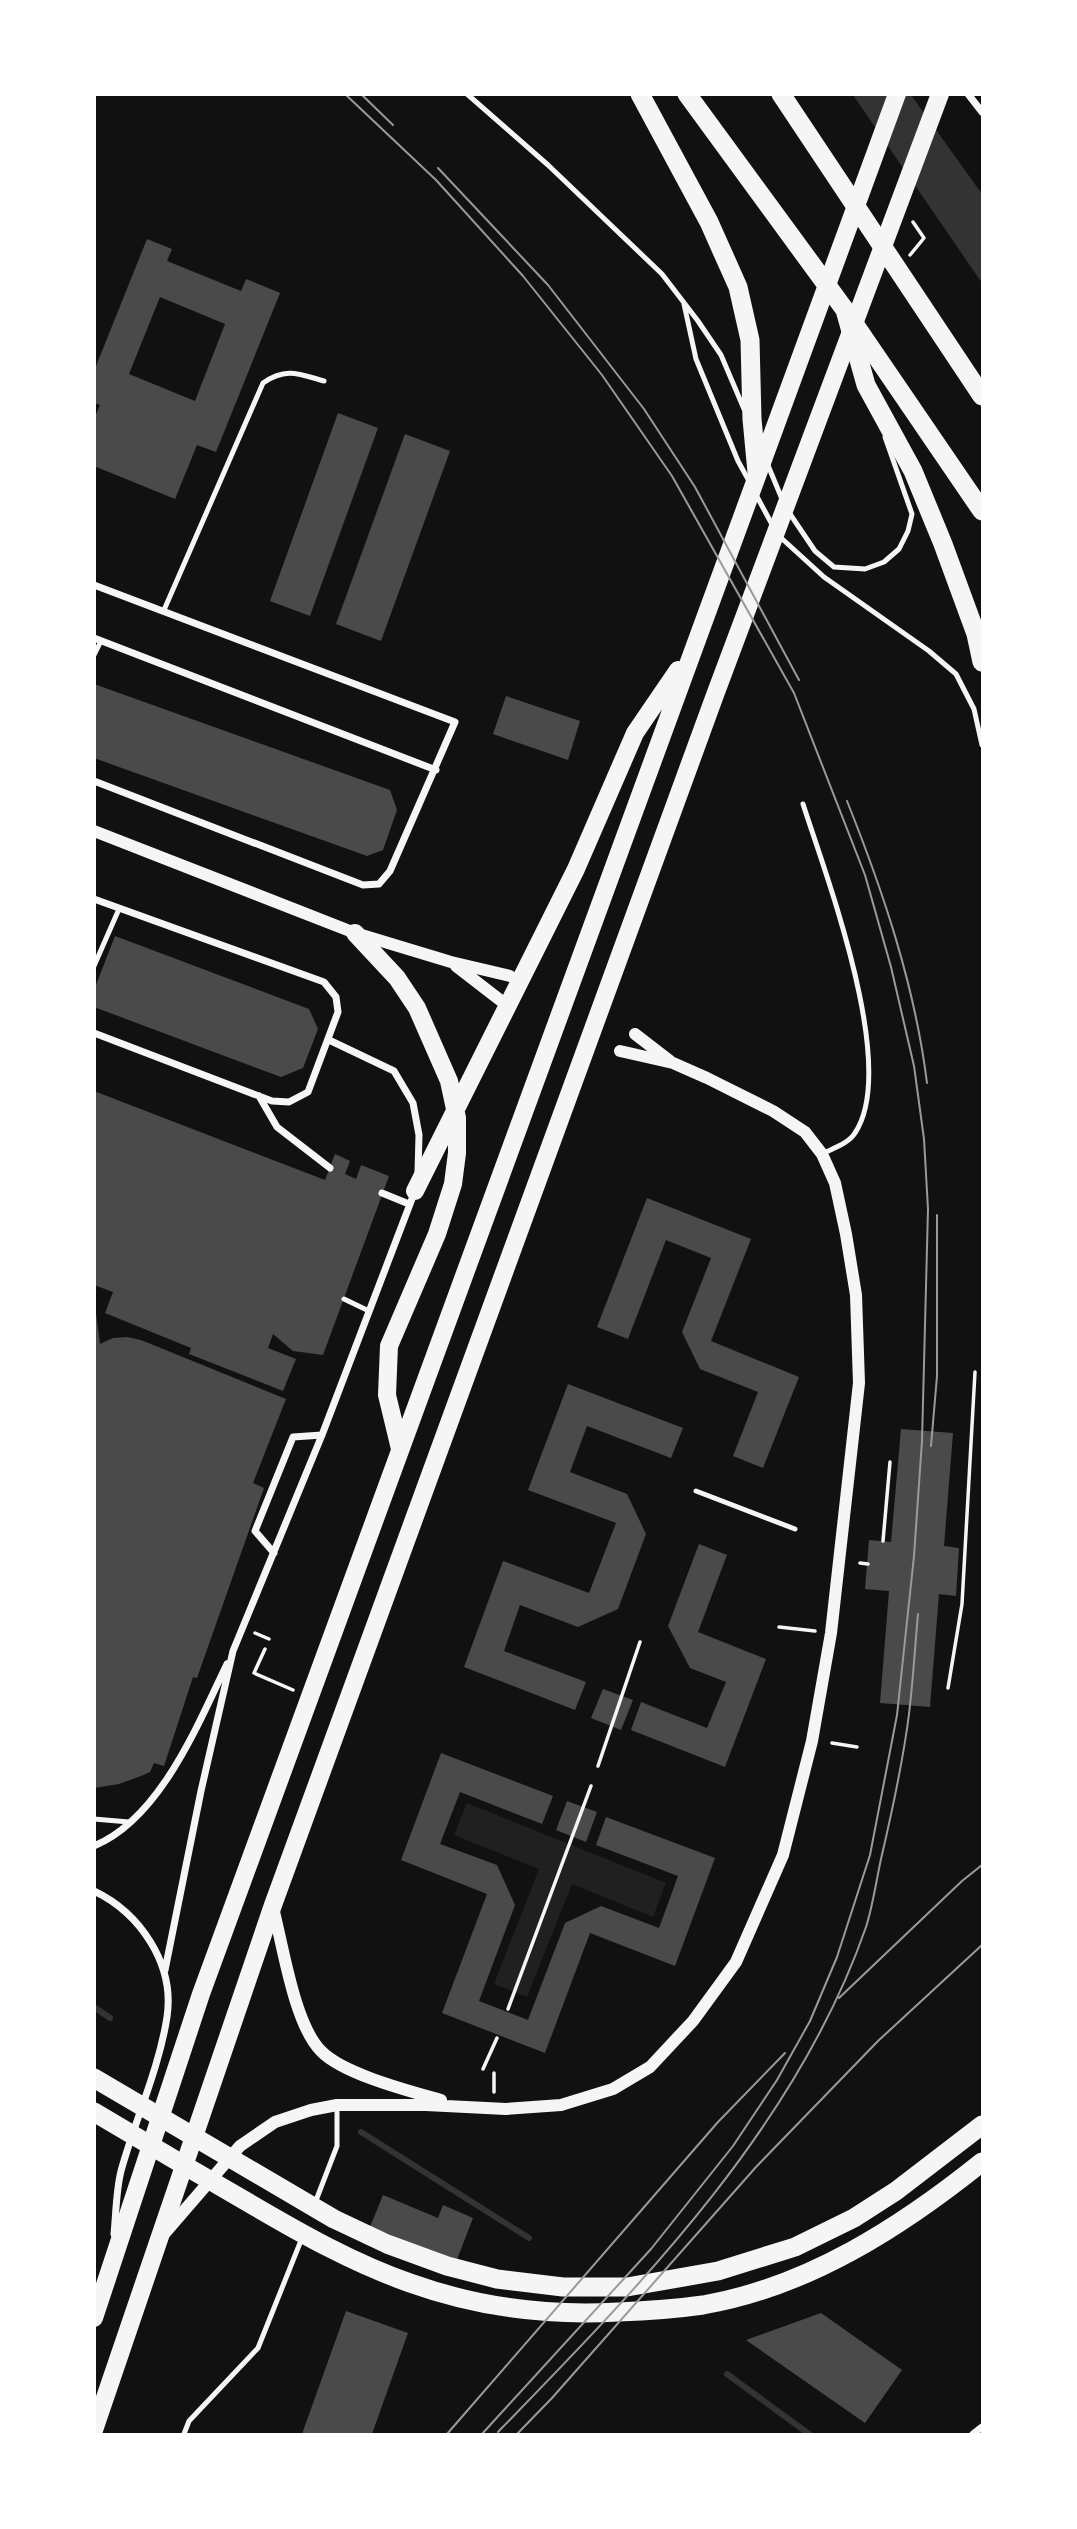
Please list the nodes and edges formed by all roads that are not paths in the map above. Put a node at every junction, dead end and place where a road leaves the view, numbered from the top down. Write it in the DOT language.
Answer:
graph roads {
  1 [pos="467,94"];
  2 [pos="640,94"];
  3 [pos="687,94"];
  4 [pos="781,94"];
  5 [pos="897,94"];
  6 [pos="940,94"];
  7 [pos="968,94"];
  8 [pos="982,113"];
  9 [pos="683,301"];
  10 [pos="845,310"];
  11 [pos="324,381"];
  12 [pos="866,385"];
  13 [pos="982,396"];
  14 [pos="757,472"];
  15 [pos="982,512"];
  16 [pos="94,584"];
  17 [pos="164,610"];
  18 [pos="98,639"];
  19 [pos="693,647"];
  20 [pos="94,655"];
  21 [pos="982,662"];
  22 [pos="982,745"];
  23 [pos="436,770"];
  24 [pos="94,781"];
  25 [pos="803,804"];
  26 [pos="94,831"];
  27 [pos="94,899"];
  28 [pos="119,909"];
  29 [pos="355,933"];
  30 [pos="451,962"];
  31 [pos="94,966"];
  32 [pos="510,976"];
  33 [pos="500,1000"];
  34 [pos="94,1032"];
  35 [pos="635,1034"];
  36 [pos="329,1040"];
  37 [pos="620,1051"];
  38 [pos="673,1063"];
  39 [pos="259,1096"];
  40 [pos="822,1154"];
  41 [pos="330,1167"];
  42 [pos="382,1194"];
  43 [pos="412,1198"];
  44 [pos="344,1299"];
  45 [pos="369,1311"];
  46 [pos="322,1435"];
  47 [pos="400,1449"];
  48 [pos="696,1491"];
  49 [pos="796,1529"];
  50 [pos="274,1553"];
  51 [pos="233,1651"];
  52 [pos="94,1819"];
  53 [pos="129,1822"];
  54 [pos="96,1845"];
  55 [pos="94,1891"];
  56 [pos="273,1905"];
  57 [pos="164,1970"];
  58 [pos="94,2078"];
  59 [pos="337,2105"];
  60 [pos="468,2108"];
  61 [pos="94,2112"];
  62 [pos="982,2125"];
  63 [pos="982,2162"];
  64 [pos="309,2219"];
  65 [pos="304,2232"];
  66 [pos="159,2239"];
  67 [pos="111,2266"];
  68 [pos="94,2318"];
  69 [pos="982,2427"];
  70 [pos="94,2430"];
  71 [pos="184,2434"];
  72 [pos="973,2434"];
  1 -- 9 [label="lane"];
  2 -- 14 [label="highway"];
  3 -- 10 [label="highway"];
  4 -- 13 [label="highway"];
  5 -- 14 [label="highway"];
  6 -- 56 [label="highway"];
  7 -- 8 [label="street"];
  9 -- 12 [label="lane"];
  9 -- 22 [label="lane"];
  10 -- 12 [label="highway"];
  10 -- 15 [label="highway"];
  11 -- 17 [label="lane"];
  12 -- 21 [label="highway"];
  14 -- 19 [label="highway"];
  16 -- 17 [label="street"];
  17 -- 23 [label="street"];
  18 -- 20 [label="lane"];
  18 -- 23 [label="street"];
  19 -- 43 [label="highway"];
  19 -- 47 [label="highway"];
  23 -- 24 [label="street"];
  25 -- 40 [label="lane"];
  26 -- 29 [label="street"];
  27 -- 28 [label="street"];
  28 -- 31 [label="lane"];
  28 -- 36 [label="street"];
  29 -- 30 [label="street"];
  29 -- 47 [label="highway"];
  30 -- 32 [label="street"];
  30 -- 33 [label="street"];
  34 -- 39 [label="street"];
  35 -- 38 [label="street"];
  36 -- 39 [label="street"];
  36 -- 43 [label="street"];
  37 -- 38 [label="street"];
  38 -- 40 [label="street"];
  39 -- 41 [label="street"];
  40 -- 60 [label="street"];
  42 -- 43 [label="street"];
  43 -- 45 [label="street"];
  44 -- 45 [label="lane"];
  45 -- 46 [label="street"];
  46 -- 50 [label="street"];
  46 -- 50 [label="street"];
  47 -- 67 [label="highway"];
  48 -- 49 [label="lane"];
  50 -- 51 [label="street"];
  51 -- 53 [label="street"];
  51 -- 57 [label="street"];
  52 -- 53 [label="lane"];
  53 -- 54 [label="street"];
  55 -- 57 [label="street"];
  56 -- 60 [label="street"];
  56 -- 66 [label="highway"];
  57 -- 67 [label="street"];
  58 -- 62 [label="highway"];
  59 -- 60 [label="street"];
  59 -- 64 [label="lane"];
  59 -- 66 [label="street"];
  61 -- 63 [label="highway"];
  65 -- 71 [label="lane"];
  66 -- 70 [label="highway"];
  67 -- 68 [label="highway"];
  69 -- 72 [label="street"];
}
